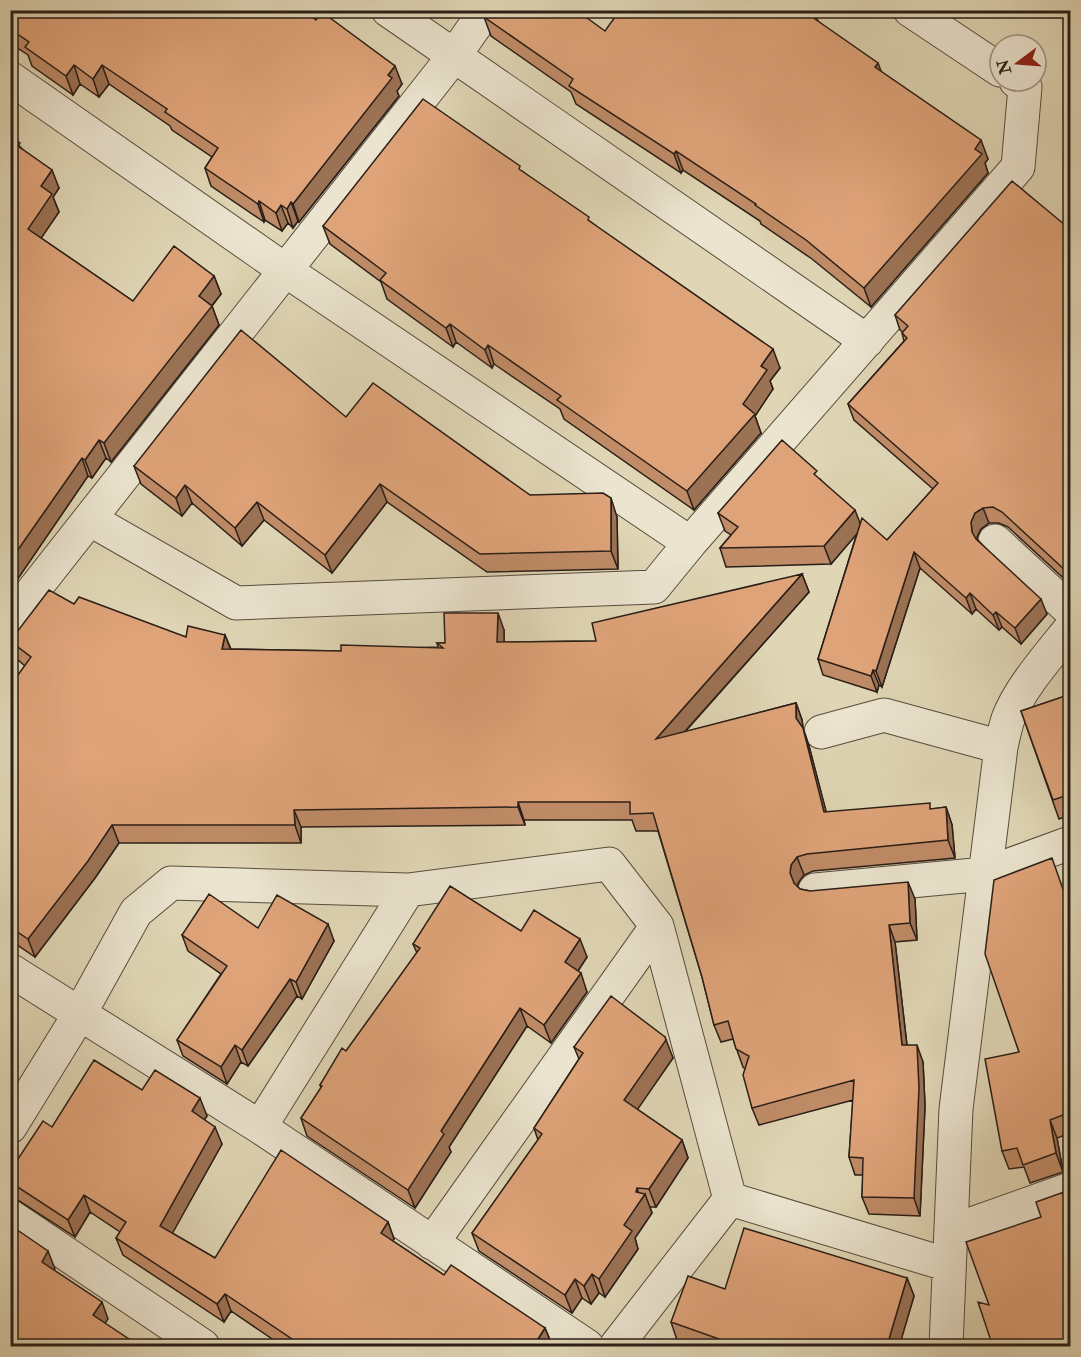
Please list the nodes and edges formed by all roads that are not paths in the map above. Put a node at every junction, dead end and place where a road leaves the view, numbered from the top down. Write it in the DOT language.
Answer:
graph roads {
  1 [pos="388,10"];
  2 [pos="486,10"];
  3 [pos="910,10"];
  4 [pos="454,56"];
  5 [pos="988,62"];
  6 [pos="10,78"];
  7 [pos="1024,93"];
  8 [pos="285,270"];
  9 [pos="867,341"];
  10 [pos="91,519"];
  11 [pos="995,541"];
  12 [pos="690,543"];
  13 [pos="1071,610"];
  14 [pos="13,612"];
  15 [pos="1071,629"];
  16 [pos="821,732"];
  17 [pos="1000,747"];
  18 [pos="1071,843"];
  19 [pos="985,874"];
  20 [pos="408,890"];
  21 [pos="815,890"];
  22 [pos="657,926"];
  23 [pos="10,970"];
  24 [pos="80,1015"];
  25 [pos="10,1127"];
  26 [pos="260,1127"];
  27 [pos="1071,1189"];
  28 [pos="730,1199"];
  29 [pos="10,1216"];
  30 [pos="951,1231"];
  31 [pos="432,1243"];
  32 [pos="949,1265"];
  33 [pos="203,1347"];
  34 [pos="587,1347"];
  35 [pos="616,1347"];
  36 [pos="946,1347"];
  1 -- 4 [label="street"];
  2 -- 4 [label="street"];
  3 -- 5 [label="street"];
  4 -- 8 [label="street"];
  4 -- 9 [label="street"];
  6 -- 8 [label="street"];
  7 -- 9 [label="street"];
  8 -- 10 [label="street"];
  8 -- 12 [label="street"];
  9 -- 12 [label="street"];
  10 -- 12 [label="street"];
  10 -- 14 [label="street"];
  11 -- 13 [label="street"];
  15 -- 17 [label="street"];
  16 -- 17 [label="street"];
  17 -- 19 [label="street"];
  18 -- 19 [label="street"];
  19 -- 21 [label="street"];
  19 -- 30 [label="street"];
  20 -- 22 [label="street"];
  20 -- 24 [label="street"];
  20 -- 26 [label="street"];
  22 -- 28 [label="street"];
  22 -- 31 [label="street"];
  23 -- 24 [label="street"];
  24 -- 25 [label="street"];
  24 -- 26 [label="street"];
  26 -- 31 [label="street"];
  27 -- 30 [label="street"];
  28 -- 32 [label="street"];
  28 -- 35 [label="street"];
  29 -- 33 [label="street"];
  30 -- 32 [label="street"];
  31 -- 34 [label="street"];
  32 -- 36 [label="street"];
}
